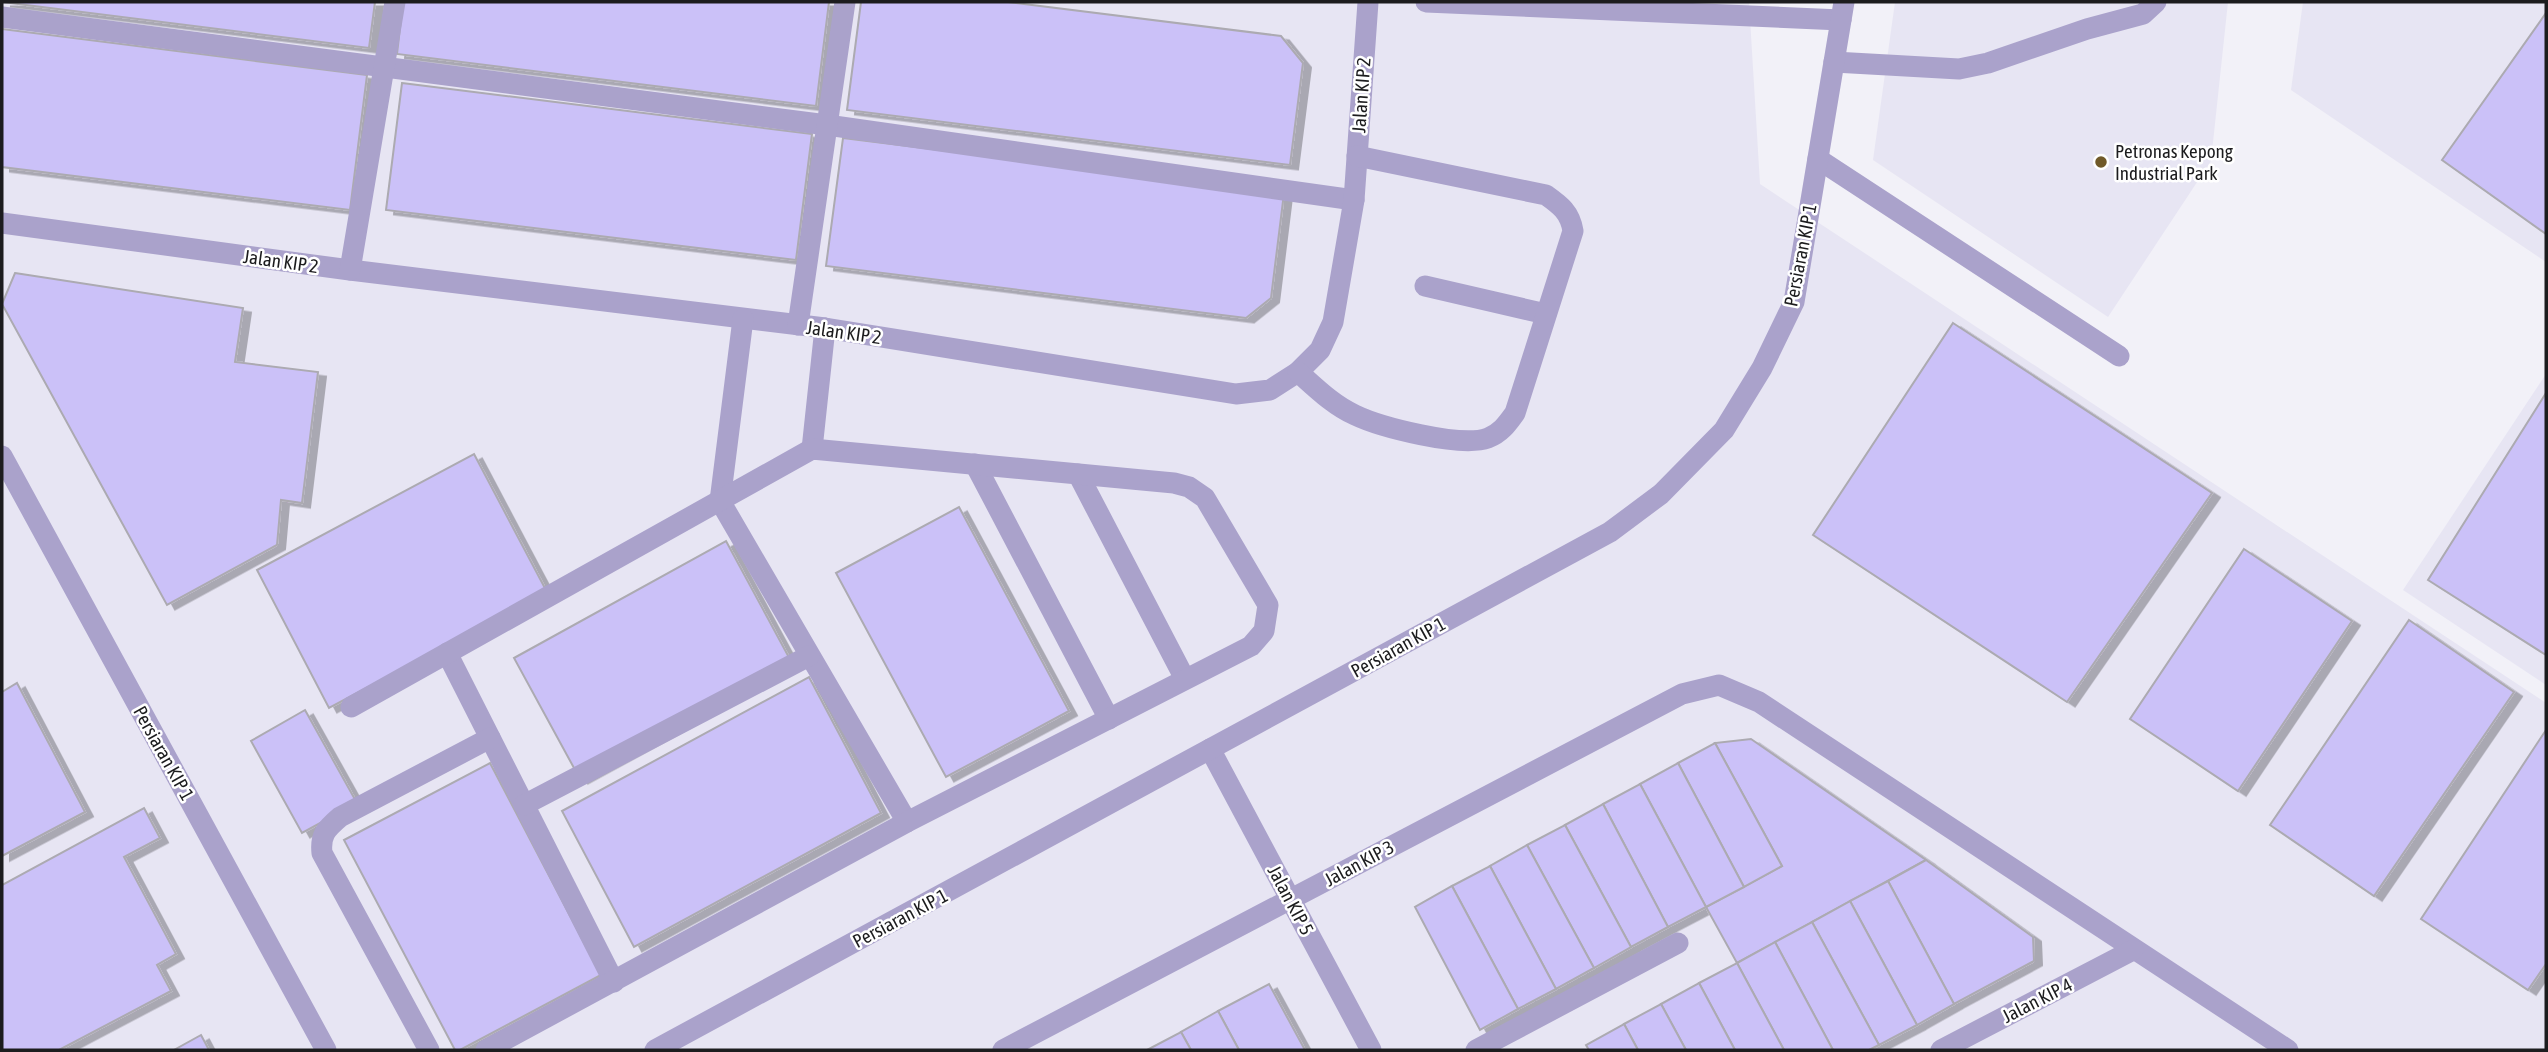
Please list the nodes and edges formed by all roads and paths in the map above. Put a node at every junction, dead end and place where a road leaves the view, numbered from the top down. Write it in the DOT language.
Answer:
graph roads {
  1 [pos="395,2"];
  2 [pos="845,2"];
  3 [pos="1368,2"];
  4 [pos="1426,2"];
  5 [pos="2155,2"];
  6 [pos="1843,11"];
  7 [pos="2,17"];
  8 [pos="1834,62"];
  9 [pos="384,67"];
  10 [pos="827,125"];
  11 [pos="1357,156"];
  12 [pos="1818,159"];
  13 [pos="1354,200"];
  14 [pos="2,223"];
  15 [pos="350,270"];
  16 [pos="1425,286"];
  17 [pos="1546,314"];
  18 [pos="743,319"];
  19 [pos="798,325"];
  20 [pos="825,328"];
  21 [pos="2119,356"];
  22 [pos="1298,372"];
  23 [pos="812,449"];
  24 [pos="2,456"];
  25 [pos="975,464"];
  26 [pos="1078,474"];
  27 [pos="720,501"];
  28 [pos="447,653"];
  29 [pos="809,656"];
  30 [pos="1185,679"];
  31 [pos="351,707"];
  32 [pos="1108,719"];
  33 [pos="490,738"];
  34 [pos="1210,749"];
  35 [pos="524,805"];
  36 [pos="907,822"];
  37 [pos="1290,899"];
  38 [pos="1678,943"];
  39 [pos="2133,950"];
  40 [pos="614,982"];
  41 [pos="326,1050"];
  42 [pos="429,1050"];
  43 [pos="486,1050"];
  44 [pos="655,1050"];
  45 [pos="1003,1050"];
  46 [pos="1371,1050"];
  47 [pos="1476,1050"];
  48 [pos="1941,1050"];
  49 [pos="2288,1050"];
  1 -- 9 [label="street"];
  2 -- 10 [label="street"];
  3 -- 11 [label="street, Jalan KIP 2"];
  4 -- 6 [label="street"];
  5 -- 8 [label="street"];
  6 -- 8 [label="street, Persiaran KIP 1"];
  7 -- 9 [label="street"];
  8 -- 12 [label="street, Persiaran KIP 1"];
  9 -- 10 [label="street"];
  9 -- 15 [label="street"];
  10 -- 13 [label="street"];
  10 -- 19 [label="street"];
  11 -- 13 [label="street, Jalan KIP 2"];
  11 -- 17 [label="street"];
  12 -- 21 [label="street"];
  12 -- 34 [label="street, Persiaran KIP 1"];
  13 -- 22 [label="street, Jalan KIP 2"];
  14 -- 15 [label="street, Jalan KIP 2"];
  15 -- 18 [label="street, Jalan KIP 2"];
  16 -- 17 [label="street"];
  17 -- 22 [label="street"];
  18 -- 19 [label="street, Jalan KIP 2"];
  18 -- 27 [label="street"];
  19 -- 20 [label="street, Jalan KIP 2"];
  20 -- 22 [label="street, Jalan KIP 2"];
  20 -- 23 [label="street"];
  23 -- 25 [label="street"];
  23 -- 27 [label="street"];
  24 -- 41 [label="street, Persiaran KIP 1"];
  25 -- 26 [label="street"];
  25 -- 32 [label="street"];
  26 -- 30 [label="street"];
  26 -- 30 [label="street"];
  27 -- 28 [label="street"];
  27 -- 29 [label="street"];
  28 -- 31 [label="street"];
  28 -- 33 [label="street"];
  29 -- 35 [label="street"];
  29 -- 36 [label="street"];
  30 -- 32 [label="street"];
  32 -- 36 [label="street"];
  33 -- 35 [label="street"];
  33 -- 42 [label="street"];
  34 -- 37 [label="street, Jalan KIP 5"];
  34 -- 44 [label="street, Persiaran KIP 1"];
  35 -- 40 [label="street"];
  36 -- 40 [label="street"];
  37 -- 39 [label="street, Jalan KIP 3"];
  37 -- 45 [label="street, Jalan KIP 3"];
  37 -- 46 [label="street, Jalan KIP 5"];
  38 -- 47 [label="street"];
  39 -- 48 [label="street, Jalan KIP 4"];
  39 -- 49 [label="street"];
  40 -- 43 [label="street"];
}
